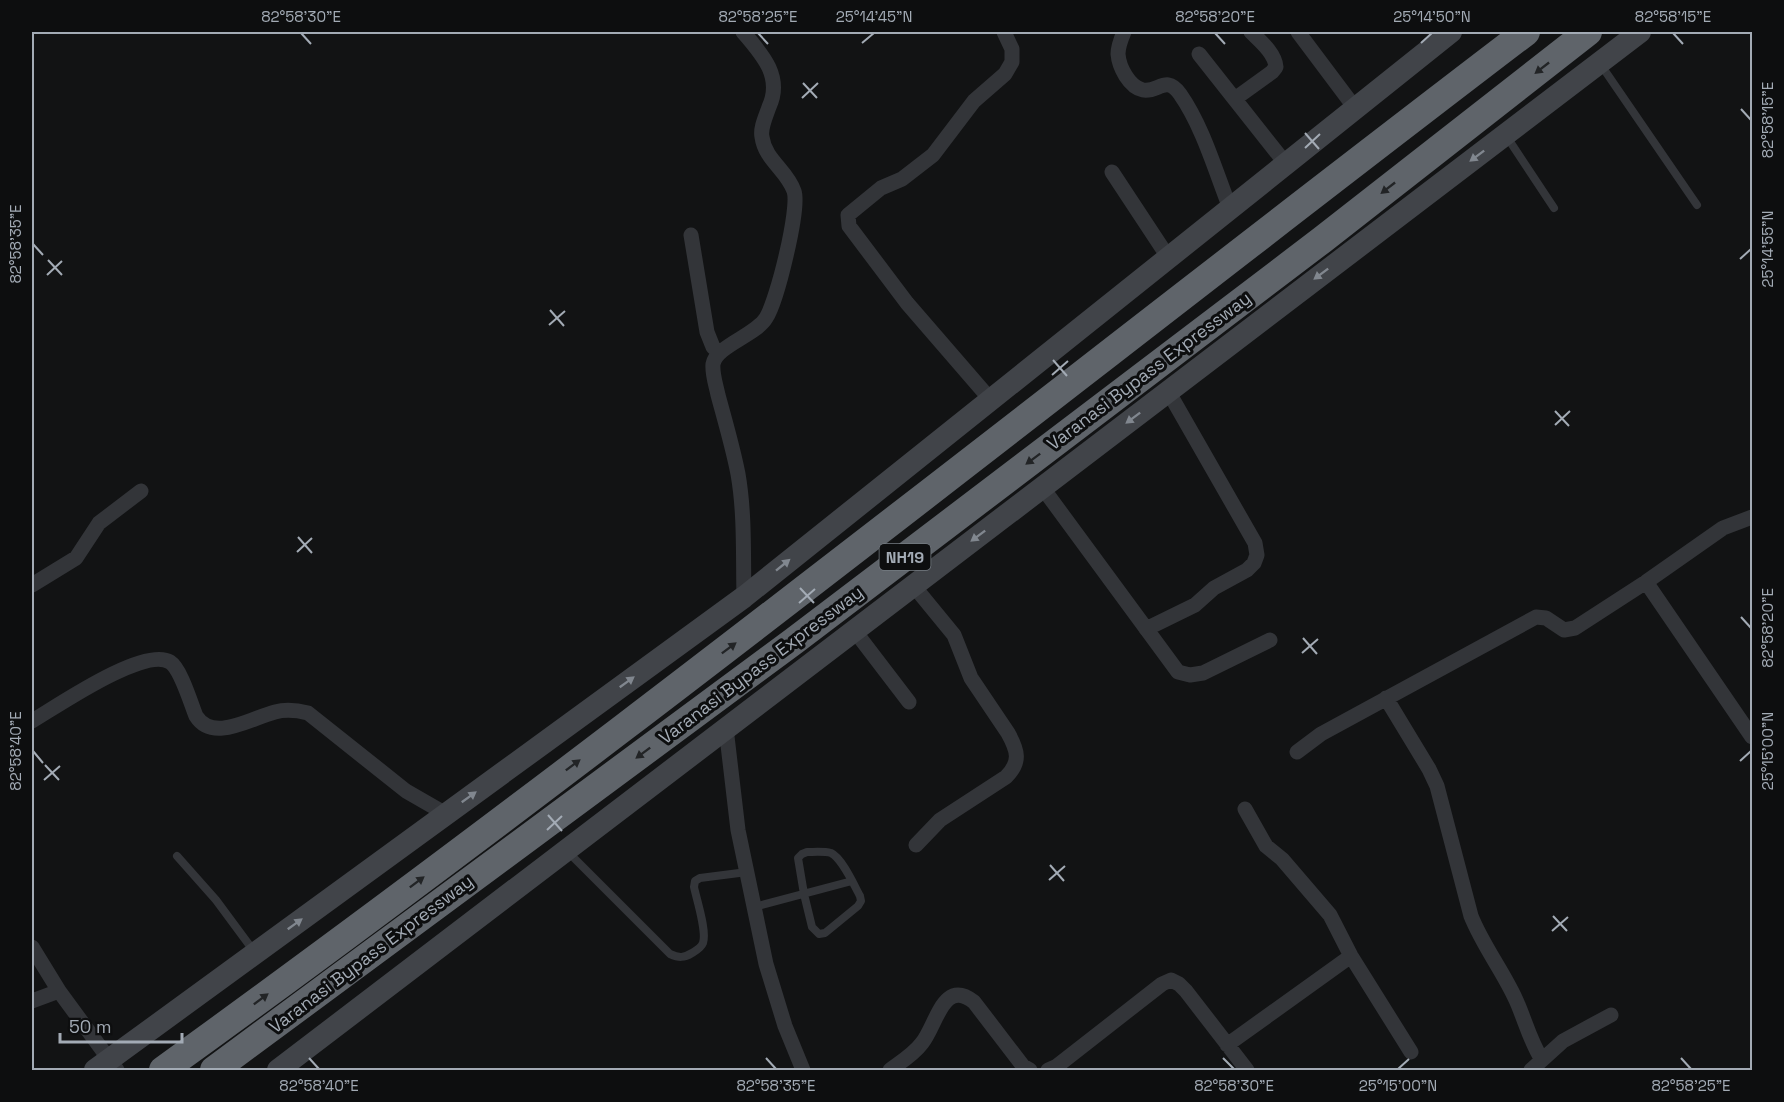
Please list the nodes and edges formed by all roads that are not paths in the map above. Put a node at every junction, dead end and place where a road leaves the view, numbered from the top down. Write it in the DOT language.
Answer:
graph roads {
  1 [pos="743,32"];
  2 [pos="1004,32"];
  3 [pos="1124,32"];
  4 [pos="1251,32"];
  5 [pos="1298,32"];
  6 [pos="1451,32"];
  7 [pos="1526,32"];
  8 [pos="1588,32"];
  9 [pos="1640,32"];
  10 [pos="1199,54"];
  11 [pos="1599,63"];
  12 [pos="1236,98"];
  13 [pos="1355,108"];
  14 [pos="1505,135"];
  15 [pos="1286,164"];
  16 [pos="1112,172"];
  17 [pos="1697,205"];
  18 [pos="1230,208"];
  19 [pos="1554,208"];
  20 [pos="691,235"];
  21 [pos="1168,257"];
  22 [pos="719,353"];
  23 [pos="1168,391"];
  24 [pos="990,399"];
  25 [pos="1042,487"];
  26 [pos="141,491"];
  27 [pos="1752,517"];
  28 [pos="1646,582"];
  29 [pos="32,585"];
  30 [pos="914,585"];
  31 [pos="744,597"];
  32 [pos="1146,629"];
  33 [pos="854,630"];
  34 [pos="1270,640"];
  35 [pos="1386,698"];
  36 [pos="909,702"];
  37 [pos="32,722"];
  38 [pos="726,728"];
  39 [pos="1752,736"];
  40 [pos="1298,752"];
  41 [pos="1245,809"];
  42 [pos="446,814"];
  43 [pos="916,845"];
  44 [pos="566,850"];
  45 [pos="177,856"];
  46 [pos="747,872"];
  47 [pos="852,881"];
  48 [pos="804,894"];
  49 [pos="754,907"];
  50 [pos="32,947"];
  51 [pos="256,953"];
  52 [pos="1351,956"];
  53 [pos="58,991"];
  54 [pos="32,1001"];
  55 [pos="1611,1015"];
  56 [pos="1227,1045"];
  57 [pos="1411,1052"];
  58 [pos="1536,1065"];
  59 [pos="107,1067"];
  60 [pos="1055,1069"];
  61 [pos="802,1070"];
  62 [pos="163,1071"];
  63 [pos="214,1071"];
  64 [pos="278,1071"];
  65 [pos="890,1071"];
  66 [pos="1030,1071"];
  67 [pos="1247,1071"];
  1 -- 22 [label="street"];
  2 -- 24 [label="street"];
  3 -- 18 [label="street"];
  4 -- 12 [label="street"];
  5 -- 13 [label="street"];
  6 -- 13 [label="street"];
  62 -- 7 [label="highway, Varanasi Bypass Expressway / NH19, one-way"];
  8 -- 63 [label="highway, Varanasi Bypass Expressway / NH19, one-way"];
  9 -- 11 [label="street"];
  10 -- 12 [label="street"];
  11 -- 14 [label="street"];
  11 -- 17 [label="lane"];
  12 -- 15 [label="street"];
  13 -- 15 [label="street"];
  14 -- 19 [label="lane"];
  14 -- 23 [label="street, one-way"];
  15 -- 18 [label="street"];
  16 -- 21 [label="street"];
  18 -- 21 [label="street"];
  20 -- 22 [label="street"];
  21 -- 24 [label="street"];
  22 -- 31 [label="street"];
  23 -- 25 [label="street, one-way"];
  23 -- 32 [label="street"];
  31 -- 24 [label="street, one-way"];
  25 -- 30 [label="street, one-way"];
  25 -- 32 [label="street"];
  26 -- 29 [label="street"];
  27 -- 28 [label="street"];
  28 -- 35 [label="street"];
  28 -- 39 [label="street"];
  30 -- 33 [label="street"];
  30 -- 43 [label="street"];
  42 -- 31 [label="street, one-way"];
  32 -- 34 [label="street"];
  33 -- 36 [label="street"];
  33 -- 38 [label="street"];
  35 -- 40 [label="street"];
  35 -- 58 [label="street"];
  37 -- 42 [label="street"];
  38 -- 44 [label="street"];
  38 -- 46 [label="street"];
  41 -- 52 [label="street"];
  51 -- 42 [label="street, one-way"];
  44 -- 46 [label="lane"];
  44 -- 64 [label="street"];
  45 -- 51 [label="lane"];
  46 -- 49 [label="street"];
  47 -- 48 [label="lane"];
  47 -- 48 [label="lane"];
  47 -- 48 [label="lane"];
  48 -- 49 [label="lane"];
  49 -- 61 [label="street"];
  50 -- 53 [label="street"];
  51 -- 59 [label="street"];
  52 -- 56 [label="street"];
  52 -- 57 [label="street"];
  53 -- 54 [label="street"];
  53 -- 59 [label="street"];
  55 -- 58 [label="street"];
  56 -- 60 [label="street"];
  56 -- 67 [label="street"];
  65 -- 66 [label="street"];
}
